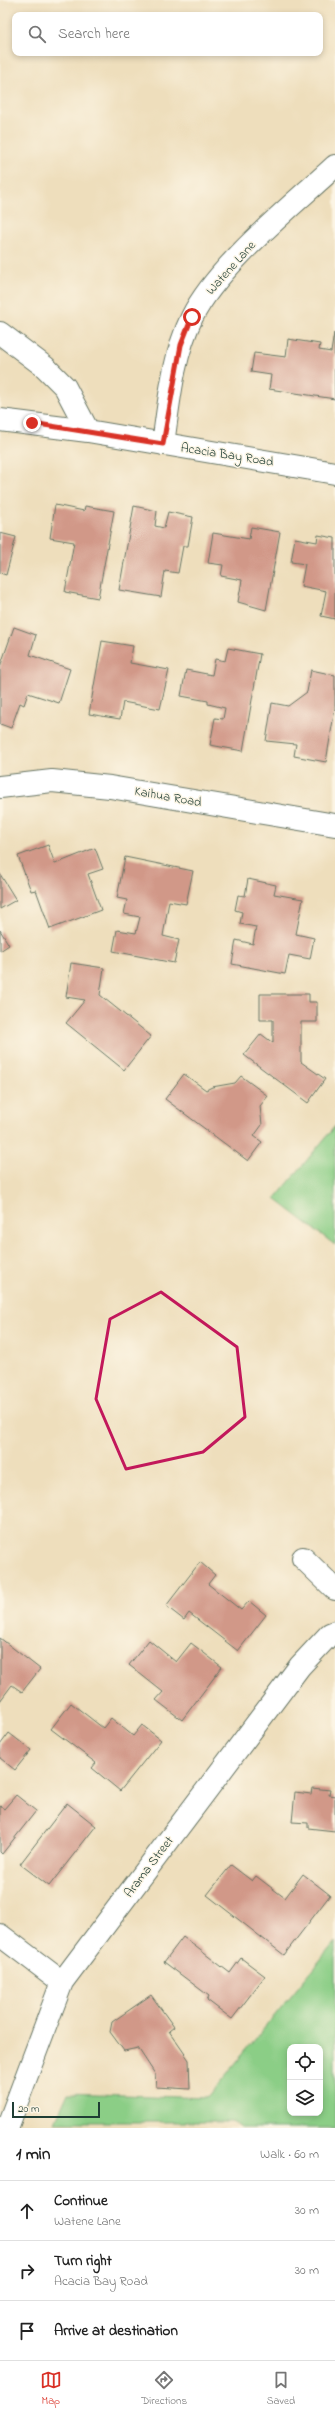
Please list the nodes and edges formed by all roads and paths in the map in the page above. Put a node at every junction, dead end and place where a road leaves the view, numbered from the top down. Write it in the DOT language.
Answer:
graph roads {
  1 [pos="335,166"];
  2 [pos="0,333"];
  3 [pos="0,420"];
  4 [pos="88,431"];
  5 [pos="163,444"];
  6 [pos="335,473"];
  7 [pos="0,787"];
  8 [pos="335,825"];
  9 [pos="303,1558"];
  10 [pos="335,1589"];
  11 [pos="335,1632"];
  12 [pos="0,1935"];
  13 [pos="62,1982"];
  14 [pos="6,2128"];
  1 -- 5 [label="street, Watene Lane"];
  2 -- 4 [label="street"];
  3 -- 4 [label="street, Acacia Bay Road"];
  4 -- 5 [label="street, Acacia Bay Road"];
  5 -- 6 [label="street, Acacia Bay Road"];
  7 -- 8 [label="street, Kaihua Road"];
  9 -- 10 [label="street"];
  11 -- 13 [label="street, Arama Street"];
  12 -- 13 [label="street"];
  13 -- 14 [label="street, Arama Street"];
}
